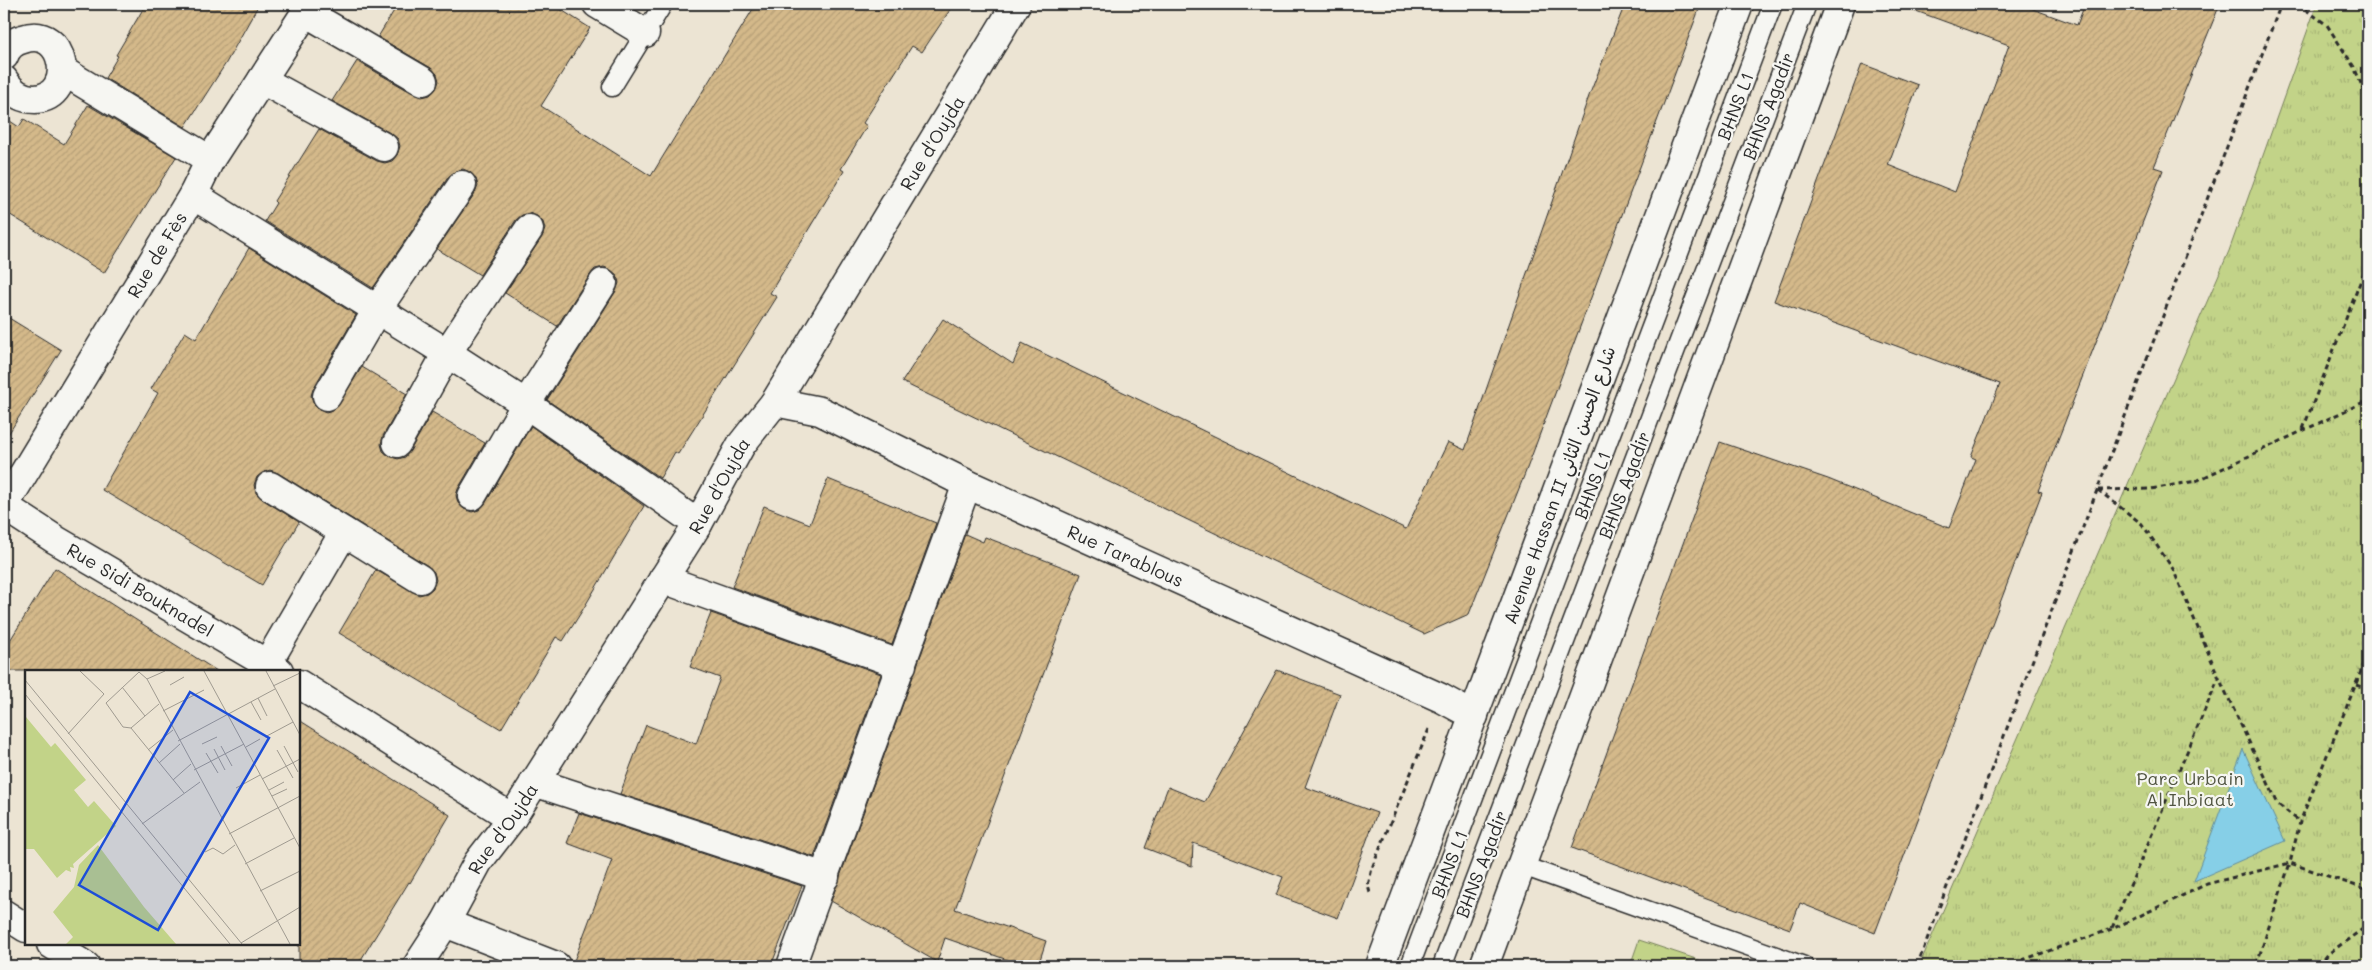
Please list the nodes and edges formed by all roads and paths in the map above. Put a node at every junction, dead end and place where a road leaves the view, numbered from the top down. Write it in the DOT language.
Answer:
graph roads {
  1 [pos="597,4"];
  2 [pos="663,4"];
  3 [pos="1016,4"];
  4 [pos="1739,4"];
  5 [pos="1773,4"];
  6 [pos="1807,4"];
  7 [pos="1840,4"];
  8 [pos="2281,4"];
  9 [pos="2298,4"];
  10 [pos="308,8"];
  11 [pos="645,33"];
  12 [pos="8,44"];
  13 [pos="63,71"];
  14 [pos="4,80"];
  15 [pos="262,80"];
  16 [pos="423,81"];
  17 [pos="612,87"];
  18 [pos="2368,100"];
  19 [pos="384,147"];
  20 [pos="210,160"];
  21 [pos="462,185"];
  22 [pos="193,195"];
  23 [pos="528,229"];
  24 [pos="2368,262"];
  25 [pos="603,283"];
  26 [pos="378,308"];
  27 [pos="448,353"];
  28 [pos="328,396"];
  29 [pos="2368,400"];
  30 [pos="775,402"];
  31 [pos="526,404"];
  32 [pos="2302,429"];
  33 [pos="397,443"];
  34 [pos="967,484"];
  35 [pos="270,486"];
  36 [pos="2098,490"];
  37 [pos="472,496"];
  38 [pos="4,506"];
  39 [pos="698,524"];
  40 [pos="344,532"];
  41 [pos="420,579"];
  42 [pos="663,579"];
  43 [pos="2368,654"];
  44 [pos="902,665"];
  45 [pos="273,668"];
  46 [pos="2219,678"];
  47 [pos="300,685"];
  48 [pos="2356,685"];
  49 [pos="2368,689"];
  50 [pos="1441,698"];
  51 [pos="1474,716"];
  52 [pos="534,782"];
  53 [pos="512,818"];
  54 [pos="2300,822"];
  55 [pos="2290,863"];
  56 [pos="1520,865"];
  57 [pos="825,877"];
  58 [pos="2368,890"];
  59 [pos="1373,896"];
  60 [pos="444,923"];
  61 [pos="2368,925"];
  62 [pos="2112,929"];
  63 [pos="52,945"];
  64 [pos="80,965"];
  65 [pos="417,966"];
  66 [pos="556,966"];
  67 [pos="791,966"];
  68 [pos="1380,966"];
  69 [pos="1410,966"];
  70 [pos="1442,966"];
  71 [pos="1484,966"];
  72 [pos="1804,966"];
  73 [pos="1917,966"];
  74 [pos="2005,966"];
  75 [pos="2256,966"];
  76 [pos="2319,966"];
  1 -- 11 [label="street"];
  2 -- 11 [label="lane"];
  3 -- 30 [label="street, Rue d'Oujda"];
  4 -- 51 [label="street, Avenue Hassan II شارع الحسن الثاني"];
  5 -- 69 [label="lane, BHNS L1"];
  6 -- 70 [label="lane, BHNS Agadir"];
  7 -- 56 [label="street"];
  8 -- 36 [label="path"];
  9 -- 18 [label="path"];
  10 -- 15 [label="street, Rue de Fès"];
  10 -- 16 [label="street"];
  11 -- 17 [label="lane"];
  12 -- 13 [label="street"];
  13 -- 14 [label="street"];
  13 -- 20 [label="street"];
  15 -- 19 [label="street"];
  15 -- 20 [label="street, Rue de Fès"];
  20 -- 22 [label="street, Rue de Fès"];
  21 -- 26 [label="street"];
  22 -- 26 [label="street"];
  22 -- 38 [label="street, Rue de Fès"];
  23 -- 27 [label="street"];
  24 -- 32 [label="path"];
  25 -- 31 [label="street"];
  26 -- 27 [label="street"];
  26 -- 28 [label="street"];
  27 -- 31 [label="street"];
  27 -- 33 [label="street"];
  29 -- 32 [label="path"];
  30 -- 34 [label="street, Rue Tarablous"];
  30 -- 39 [label="street, Rue d'Oujda"];
  31 -- 37 [label="street"];
  31 -- 39 [label="street"];
  32 -- 36 [label="path"];
  34 -- 44 [label="street"];
  34 -- 50 [label="street, Rue Tarablous"];
  35 -- 40 [label="street"];
  36 -- 46 [label="path"];
  36 -- 73 [label="path"];
  38 -- 45 [label="street, Rue Sidi Bouknadel"];
  39 -- 42 [label="street, Rue d'Oujda"];
  40 -- 41 [label="street"];
  40 -- 45 [label="street"];
  42 -- 44 [label="street"];
  42 -- 52 [label="street, Rue d'Oujda"];
  43 -- 48 [label="path"];
  44 -- 57 [label="street"];
  46 -- 54 [label="path"];
  46 -- 62 [label="path"];
  47 -- 53 [label="street"];
  48 -- 49 [label="path"];
  48 -- 54 [label="path"];
  50 -- 51 [label="street, Rue Tarablous"];
  50 -- 59 [label="path"];
  51 -- 68 [label="street, Avenue Hassan II شارع الحسن الثاني"];
  52 -- 53 [label="street, Rue d'Oujda"];
  52 -- 57 [label="street"];
  53 -- 60 [label="street, Rue d'Oujda"];
  54 -- 55 [label="path"];
  55 -- 58 [label="path"];
  55 -- 62 [label="path"];
  55 -- 75 [label="path"];
  56 -- 71 [label="street"];
  56 -- 72 [label="lane"];
  57 -- 67 [label="street"];
  60 -- 65 [label="street, Rue d'Oujda"];
  60 -- 66 [label="street"];
  61 -- 76 [label="path"];
  62 -- 74 [label="path"];
  63 -- 64 [label="street"];
}
